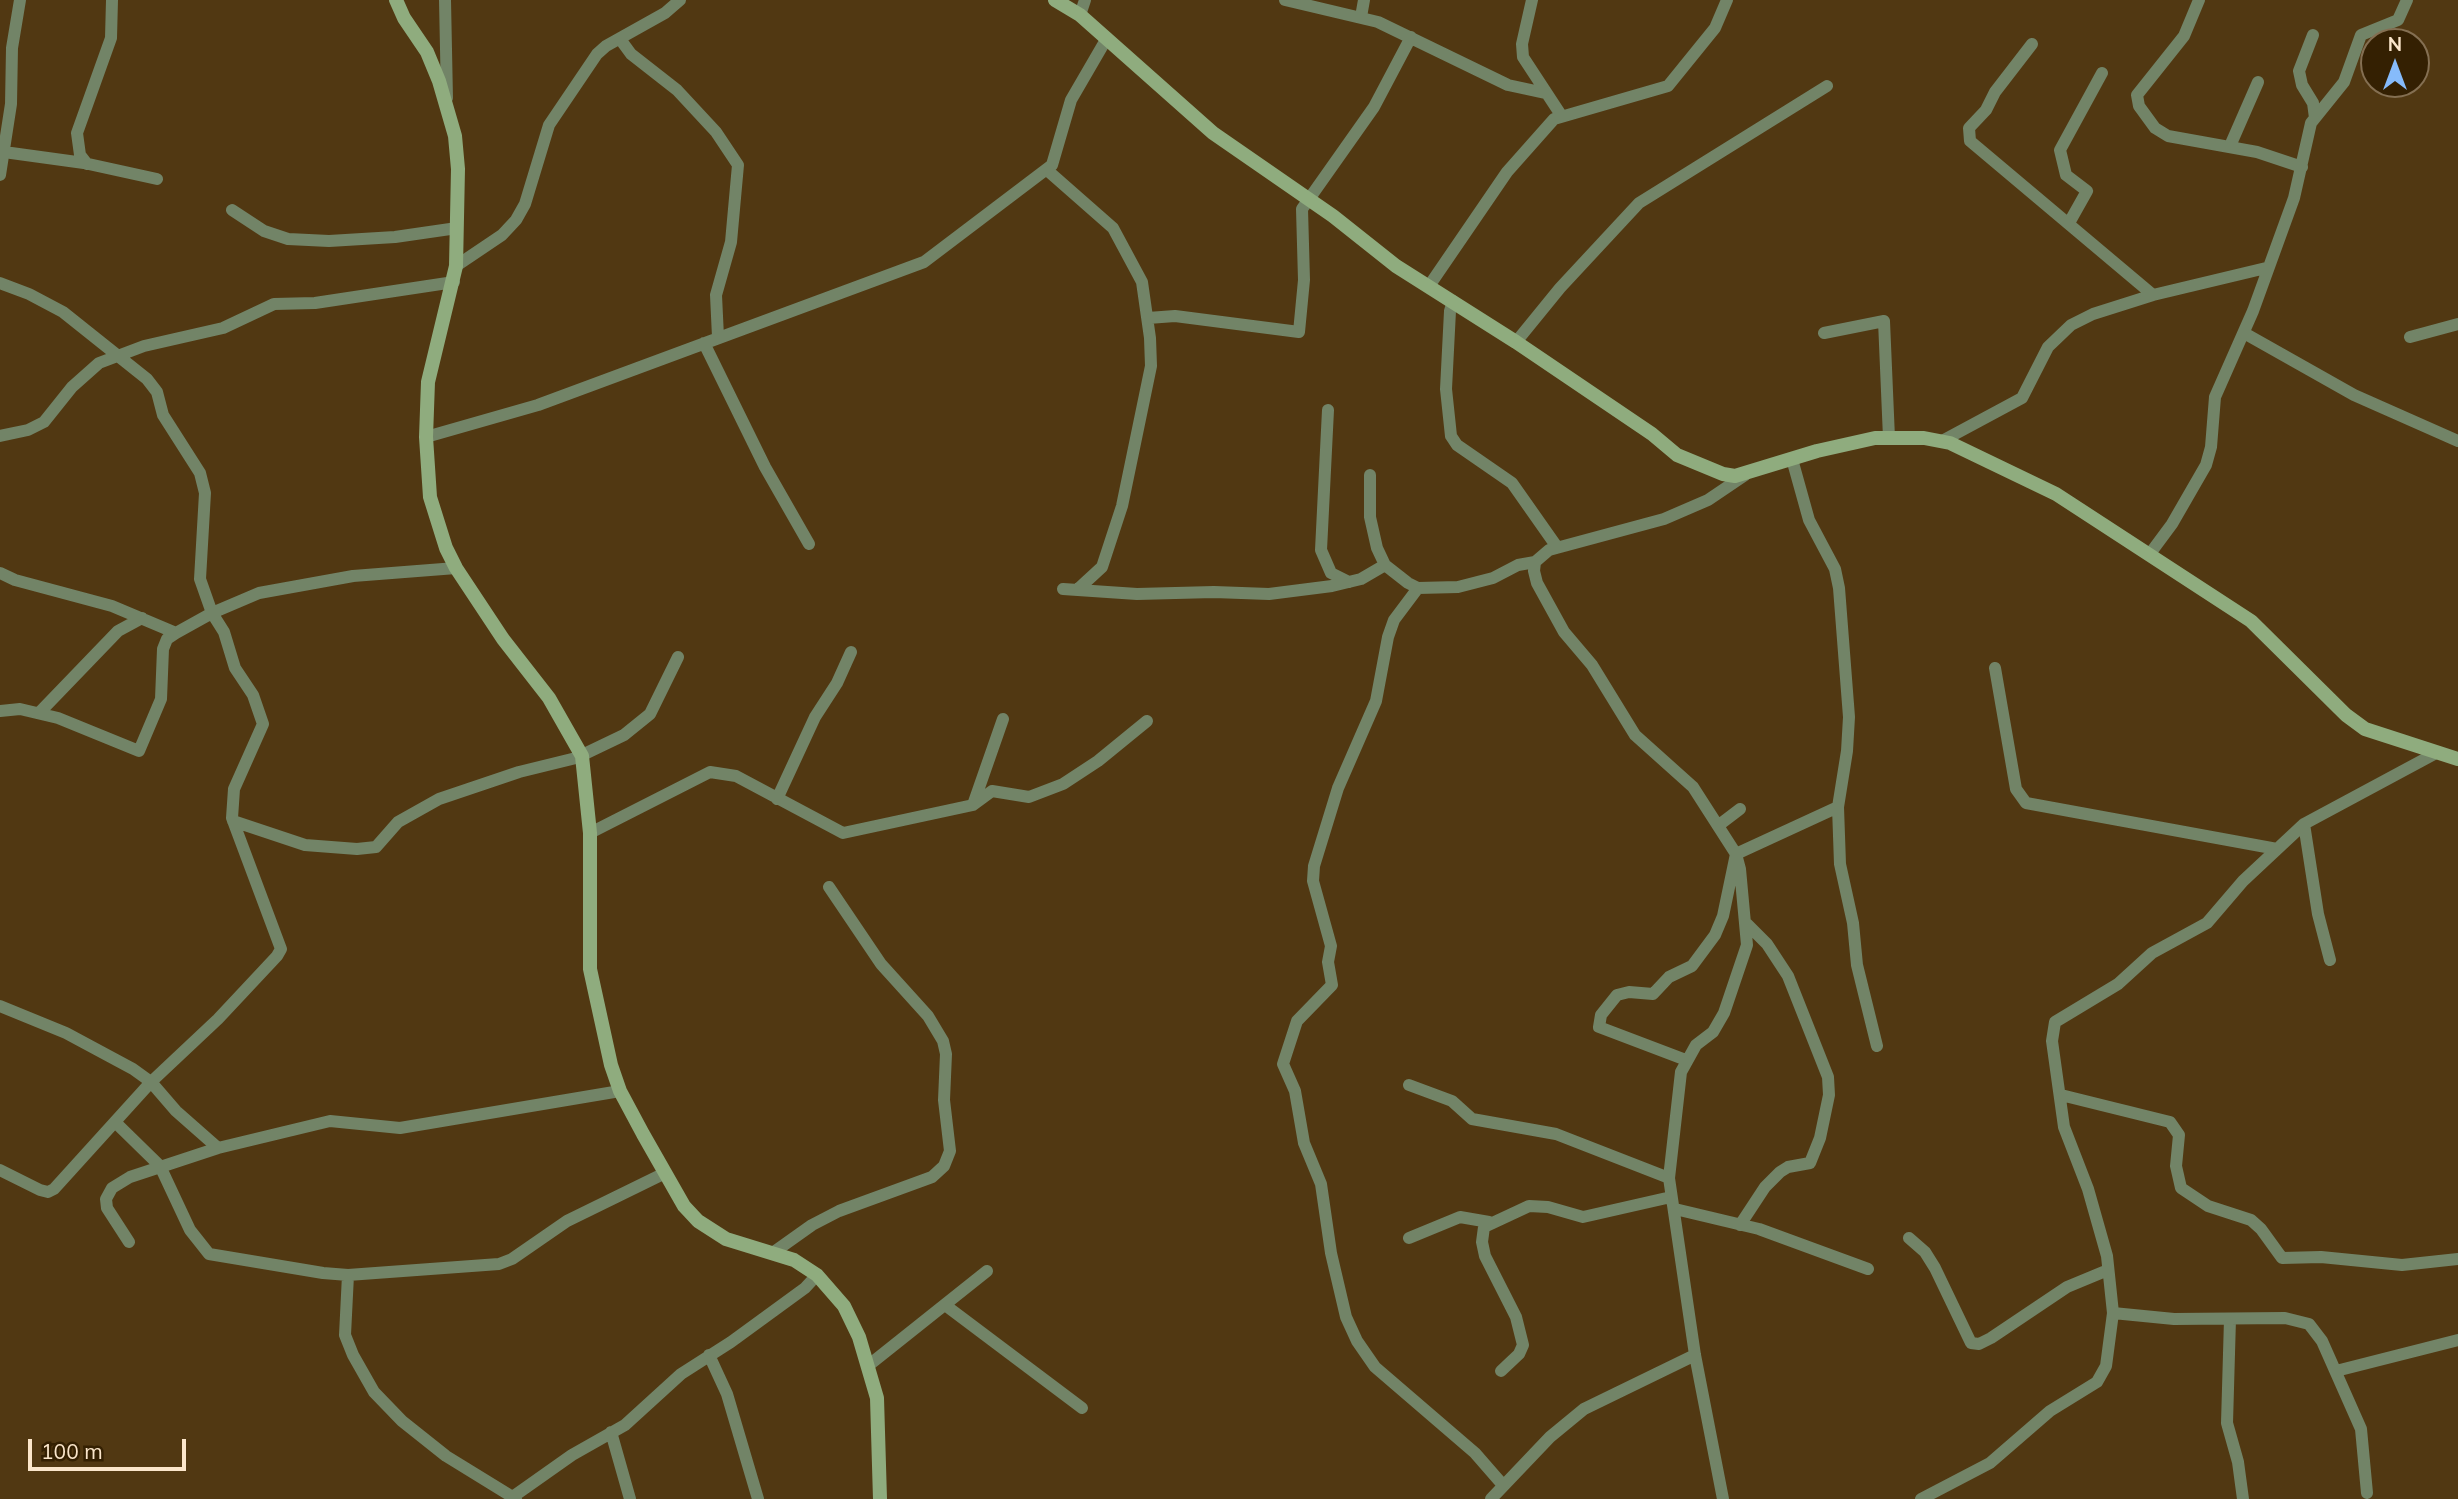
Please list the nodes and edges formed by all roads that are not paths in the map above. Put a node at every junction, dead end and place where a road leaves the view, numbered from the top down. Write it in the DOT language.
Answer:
graph roads {
  1 [pos="20,0"];
  2 [pos="112,0"];
  3 [pos="396,0"];
  4 [pos="445,0"];
  5 [pos="680,0"];
  6 [pos="1055,0"];
  7 [pos="1085,0"];
  8 [pos="1285,0"];
  9 [pos="1364,0"];
  10 [pos="1532,0"];
  11 [pos="1727,0"];
  12 [pos="2199,0"];
  13 [pos="2407,0"];
  14 [pos="1080,15"];
  15 [pos="1361,17"];
  16 [pos="2313,35"];
  17 [pos="1412,37"];
  18 [pos="1107,38"];
  19 [pos="620,39"];
  20 [pos="2032,44"];
  21 [pos="2102,73"];
  22 [pos="2258,82"];
  23 [pos="1827,86"];
  24 [pos="1545,93"];
  25 [pos="448,104"];
  26 [pos="1561,115"];
  27 [pos="2315,118"];
  28 [pos="2230,146"];
  29 [pos="4,152"];
  30 [pos="88,164"];
  31 [pos="2302,167"];
  32 [pos="1047,170"];
  33 [pos="0,175"];
  34 [pos="157,179"];
  35 [pos="1307,198"];
  36 [pos="232,210"];
  37 [pos="2069,223"];
  38 [pos="457,228"];
  39 [pos="456,267"];
  40 [pos="2266,268"];
  41 [pos="454,282"];
  42 [pos="0,284"];
  43 [pos="1429,286"];
  44 [pos="2153,295"];
  45 [pos="1453,302"];
  46 [pos="1148,318"];
  47 [pos="2458,324"];
  48 [pos="1824,333"];
  49 [pos="2244,333"];
  50 [pos="718,337"];
  51 [pos="2410,337"];
  52 [pos="1516,342"];
  53 [pos="704,343"];
  54 [pos="116,356"];
  55 [pos="1328,411"];
  56 [pos="0,436"];
  57 [pos="426,437"];
  58 [pos="1889,438"];
  59 [pos="1942,441"];
  60 [pos="2458,441"];
  61 [pos="1792,459"];
  62 [pos="1370,475"];
  63 [pos="1745,475"];
  64 [pos="809,544"];
  65 [pos="1557,547"];
  66 [pos="2149,555"];
  67 [pos="1535,562"];
  68 [pos="1385,565"];
  69 [pos="456,568"];
  70 [pos="0,573"];
  71 [pos="1349,582"];
  72 [pos="1418,588"];
  73 [pos="1063,589"];
  74 [pos="1077,590"];
  75 [pos="212,613"];
  76 [pos="142,618"];
  77 [pos="176,634"];
  78 [pos="851,652"];
  79 [pos="678,657"];
  80 [pos="1995,668"];
  81 [pos="0,711"];
  82 [pos="39,713"];
  83 [pos="1003,719"];
  84 [pos="1147,721"];
  85 [pos="2438,752"];
  86 [pos="582,756"];
  87 [pos="2458,759"];
  88 [pos="777,799"];
  89 [pos="973,805"];
  90 [pos="1838,807"];
  91 [pos="1740,809"];
  92 [pos="233,821"];
  93 [pos="2304,824"];
  94 [pos="1719,825"];
  95 [pos="590,833"];
  96 [pos="2277,849"];
  97 [pos="1736,854"];
  98 [pos="829,887"];
  99 [pos="1747,923"];
  100 [pos="2330,960"];
  101 [pos="0,1006"];
  102 [pos="1877,1046"];
  103 [pos="1686,1060"];
  104 [pos="150,1082"];
  105 [pos="1409,1086"];
  106 [pos="620,1091"];
  107 [pos="2061,1094"];
  108 [pos="115,1122"];
  109 [pos="218,1148"];
  110 [pos="160,1166"];
  111 [pos="0,1170"];
  112 [pos="665,1173"];
  113 [pos="1669,1178"];
  114 [pos="1673,1203"];
  115 [pos="1489,1222"];
  116 [pos="1740,1225"];
  117 [pos="1409,1238"];
  118 [pos="1909,1238"];
  119 [pos="129,1242"];
  120 [pos="774,1252"];
  121 [pos="2458,1259"];
  122 [pos="1868,1269"];
  123 [pos="987,1270"];
  124 [pos="2108,1270"];
  125 [pos="348,1275"];
  126 [pos="817,1275"];
  127 [pos="944,1305"];
  128 [pos="2113,1313"];
  129 [pos="2231,1318"];
  130 [pos="2458,1340"];
  131 [pos="709,1355"];
  132 [pos="1695,1355"];
  133 [pos="869,1365"];
  134 [pos="1501,1371"];
  135 [pos="2336,1371"];
  136 [pos="1082,1408"];
  137 [pos="611,1432"];
  138 [pos="1502,1484"];
  139 [pos="2367,1493"];
  140 [pos="515,1498"];
  141 [pos="630,1499"];
  142 [pos="758,1499"];
  143 [pos="880,1499"];
  144 [pos="1491,1499"];
  145 [pos="1723,1499"];
  146 [pos="1921,1499"];
  147 [pos="2243,1499"];
  1 -- 29 [label="street"];
  2 -- 30 [label="street"];
  3 -- 25 [label="street"];
  4 -- 25 [label="street"];
  5 -- 19 [label="street"];
  6 -- 14 [label="street"];
  7 -- 14 [label="street"];
  8 -- 15 [label="street"];
  9 -- 15 [label="street"];
  10 -- 24 [label="street"];
  11 -- 26 [label="street"];
  12 -- 28 [label="street"];
  13 -- 27 [label="street"];
  14 -- 18 [label="street"];
  15 -- 17 [label="street"];
  16 -- 27 [label="street"];
  17 -- 24 [label="street"];
  17 -- 35 [label="street"];
  18 -- 32 [label="street"];
  18 -- 35 [label="street"];
  19 -- 39 [label="street"];
  19 -- 50 [label="street"];
  20 -- 37 [label="street"];
  21 -- 37 [label="street"];
  22 -- 28 [label="street"];
  23 -- 52 [label="street"];
  24 -- 26 [label="street"];
  25 -- 38 [label="street"];
  26 -- 43 [label="street"];
  27 -- 31 [label="street"];
  28 -- 31 [label="street"];
  29 -- 30 [label="street"];
  29 -- 33 [label="street"];
  30 -- 34 [label="street"];
  31 -- 40 [label="street"];
  32 -- 46 [label="street"];
  32 -- 50 [label="street"];
  35 -- 43 [label="street"];
  35 -- 46 [label="street"];
  36 -- 38 [label="street"];
  37 -- 44 [label="street"];
  38 -- 39 [label="street"];
  39 -- 41 [label="street"];
  40 -- 44 [label="street"];
  40 -- 49 [label="street"];
  41 -- 54 [label="street"];
  41 -- 57 [label="street"];
  42 -- 54 [label="street"];
  43 -- 45 [label="street"];
  44 -- 59 [label="street"];
  45 -- 52 [label="street"];
  45 -- 65 [label="street"];
  46 -- 74 [label="street"];
  47 -- 51 [label="street"];
  48 -- 58 [label="street"];
  49 -- 60 [label="street"];
  49 -- 66 [label="street"];
  50 -- 53 [label="street"];
  52 -- 63 [label="street"];
  53 -- 57 [label="street"];
  53 -- 64 [label="street"];
  54 -- 56 [label="street"];
  54 -- 75 [label="street"];
  55 -- 71 [label="street"];
  57 -- 69 [label="street"];
  58 -- 59 [label="street"];
  58 -- 61 [label="street"];
  59 -- 66 [label="street"];
  61 -- 63 [label="street"];
  61 -- 90 [label="street"];
  62 -- 68 [label="street"];
  63 -- 65 [label="street"];
  65 -- 67 [label="street"];
  66 -- 85 [label="street"];
  67 -- 72 [label="street"];
  67 -- 94 [label="street"];
  68 -- 71 [label="street"];
  68 -- 72 [label="street"];
  69 -- 75 [label="street"];
  69 -- 86 [label="street"];
  70 -- 76 [label="street"];
  71 -- 74 [label="street"];
  72 -- 138 [label="street"];
  73 -- 74 [label="street"];
  75 -- 77 [label="street"];
  75 -- 92 [label="street"];
  76 -- 77 [label="street"];
  76 -- 82 [label="street"];
  77 -- 82 [label="street"];
  78 -- 88 [label="street"];
  79 -- 86 [label="street"];
  80 -- 96 [label="street"];
  81 -- 82 [label="street"];
  83 -- 89 [label="street"];
  84 -- 89 [label="street"];
  85 -- 87 [label="street"];
  85 -- 93 [label="street"];
  86 -- 92 [label="street"];
  86 -- 95 [label="street"];
  88 -- 89 [label="street"];
  88 -- 95 [label="street"];
  90 -- 97 [label="street"];
  90 -- 102 [label="street"];
  91 -- 94 [label="street"];
  92 -- 104 [label="street"];
  93 -- 96 [label="street"];
  93 -- 100 [label="street"];
  94 -- 97 [label="street"];
  95 -- 106 [label="street"];
  96 -- 107 [label="street"];
  97 -- 99 [label="street"];
  97 -- 103 [label="street"];
  98 -- 120 [label="street"];
  99 -- 103 [label="street"];
  99 -- 116 [label="street"];
  101 -- 104 [label="street"];
  103 -- 113 [label="street"];
  104 -- 108 [label="street"];
  104 -- 109 [label="street"];
  105 -- 113 [label="street"];
  106 -- 109 [label="street"];
  106 -- 112 [label="street"];
  107 -- 121 [label="street"];
  107 -- 124 [label="street"];
  108 -- 110 [label="street"];
  108 -- 111 [label="street"];
  109 -- 110 [label="street"];
  110 -- 119 [label="street"];
  110 -- 125 [label="street"];
  112 -- 120 [label="street"];
  112 -- 125 [label="street"];
  113 -- 114 [label="street"];
  114 -- 115 [label="street"];
  114 -- 116 [label="street"];
  114 -- 132 [label="street"];
  115 -- 117 [label="street"];
  115 -- 134 [label="street"];
  116 -- 122 [label="street"];
  118 -- 124 [label="street"];
  120 -- 126 [label="street"];
  123 -- 127 [label="street"];
  124 -- 128 [label="street"];
  125 -- 140 [label="street"];
  126 -- 131 [label="street"];
  126 -- 133 [label="street"];
  127 -- 133 [label="street"];
  127 -- 136 [label="street"];
  128 -- 129 [label="street"];
  128 -- 146 [label="street"];
  129 -- 135 [label="street"];
  129 -- 147 [label="street"];
  130 -- 135 [label="street"];
  131 -- 137 [label="street"];
  131 -- 142 [label="street"];
  132 -- 138 [label="street"];
  132 -- 145 [label="street"];
  133 -- 143 [label="street"];
  135 -- 139 [label="street"];
  137 -- 140 [label="street"];
  137 -- 141 [label="street"];
  138 -- 144 [label="street"];
}
